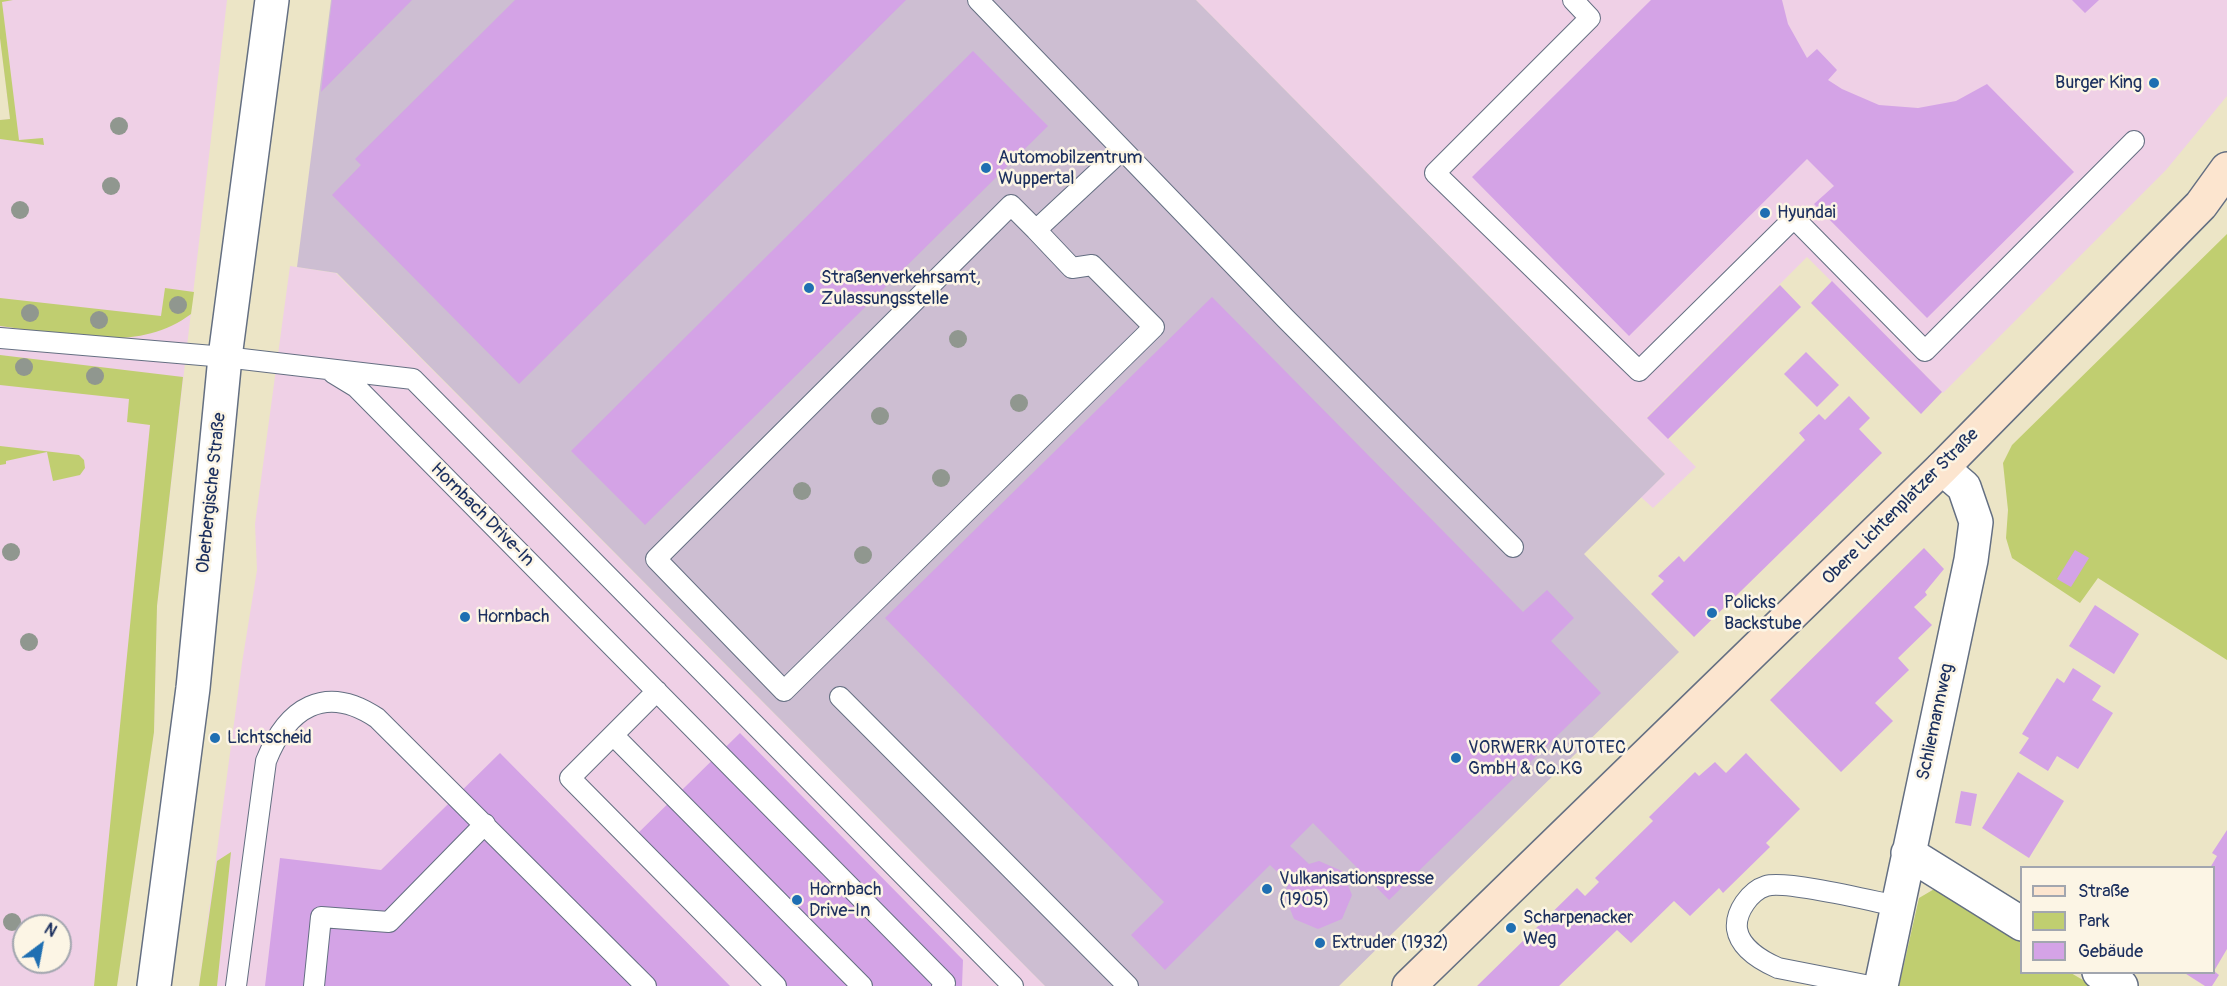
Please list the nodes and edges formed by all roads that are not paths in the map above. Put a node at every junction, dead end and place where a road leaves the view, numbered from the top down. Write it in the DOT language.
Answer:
graph roads {
  1 [pos="272,0"];
  2 [pos="978,0"];
  3 [pos="1573,0"];
  4 [pos="2134,141"];
  5 [pos="1122,150"];
  6 [pos="2227,169"];
  7 [pos="1036,230"];
  8 [pos="0,338"];
  9 [pos="225,357"];
  10 [pos="328,370"];
  11 [pos="1942,468"];
  12 [pos="1513,547"];
  13 [pos="657,691"];
  14 [pos="840,697"];
  15 [pos="613,735"];
  16 [pos="485,824"];
  17 [pos="1908,853"];
  18 [pos="1897,906"];
  19 [pos="2020,923"];
  20 [pos="2102,974"];
  21 [pos="948,985"];
  22 [pos="154,986"];
  23 [pos="236,986"];
  24 [pos="314,986"];
  25 [pos="646,986"];
  26 [pos="776,986"];
  27 [pos="862,986"];
  28 [pos="1012,986"];
  29 [pos="1128,986"];
  30 [pos="1409,986"];
  31 [pos="1870,986"];
  32 [pos="1881,986"];
  33 [pos="2121,986"];
  1 -- 9 [label="street, Oberbergische Straße"];
  2 -- 5 [label="lane"];
  3 -- 4 [label="lane"];
  5 -- 7 [label="lane"];
  5 -- 12 [label="lane"];
  6 -- 11 [label="main road, Obere Lichtenplatzer Straße"];
  7 -- 7 [label="lane"];
  8 -- 9 [label="lane"];
  9 -- 10 [label="lane"];
  9 -- 22 [label="street, Oberbergische Straße"];
  10 -- 13 [label="lane, Hornbach Drive-In"];
  10 -- 28 [label="lane"];
  11 -- 17 [label="street, Schliemannweg"];
  11 -- 30 [label="main road, Obere Lichtenplatzer Straße"];
  13 -- 15 [label="lane"];
  13 -- 21 [label="lane, Hornbach Drive-In"];
  14 -- 29 [label="lane"];
  15 -- 26 [label="lane"];
  15 -- 27 [label="lane"];
  16 -- 23 [label="lane"];
  16 -- 24 [label="lane"];
  16 -- 25 [label="lane"];
  17 -- 18 [label="street, Schliemannweg"];
  17 -- 19 [label="street"];
  18 -- 31 [label="lane"];
  18 -- 32 [label="street, Schliemannweg"];
  20 -- 33 [label="street"];
}
